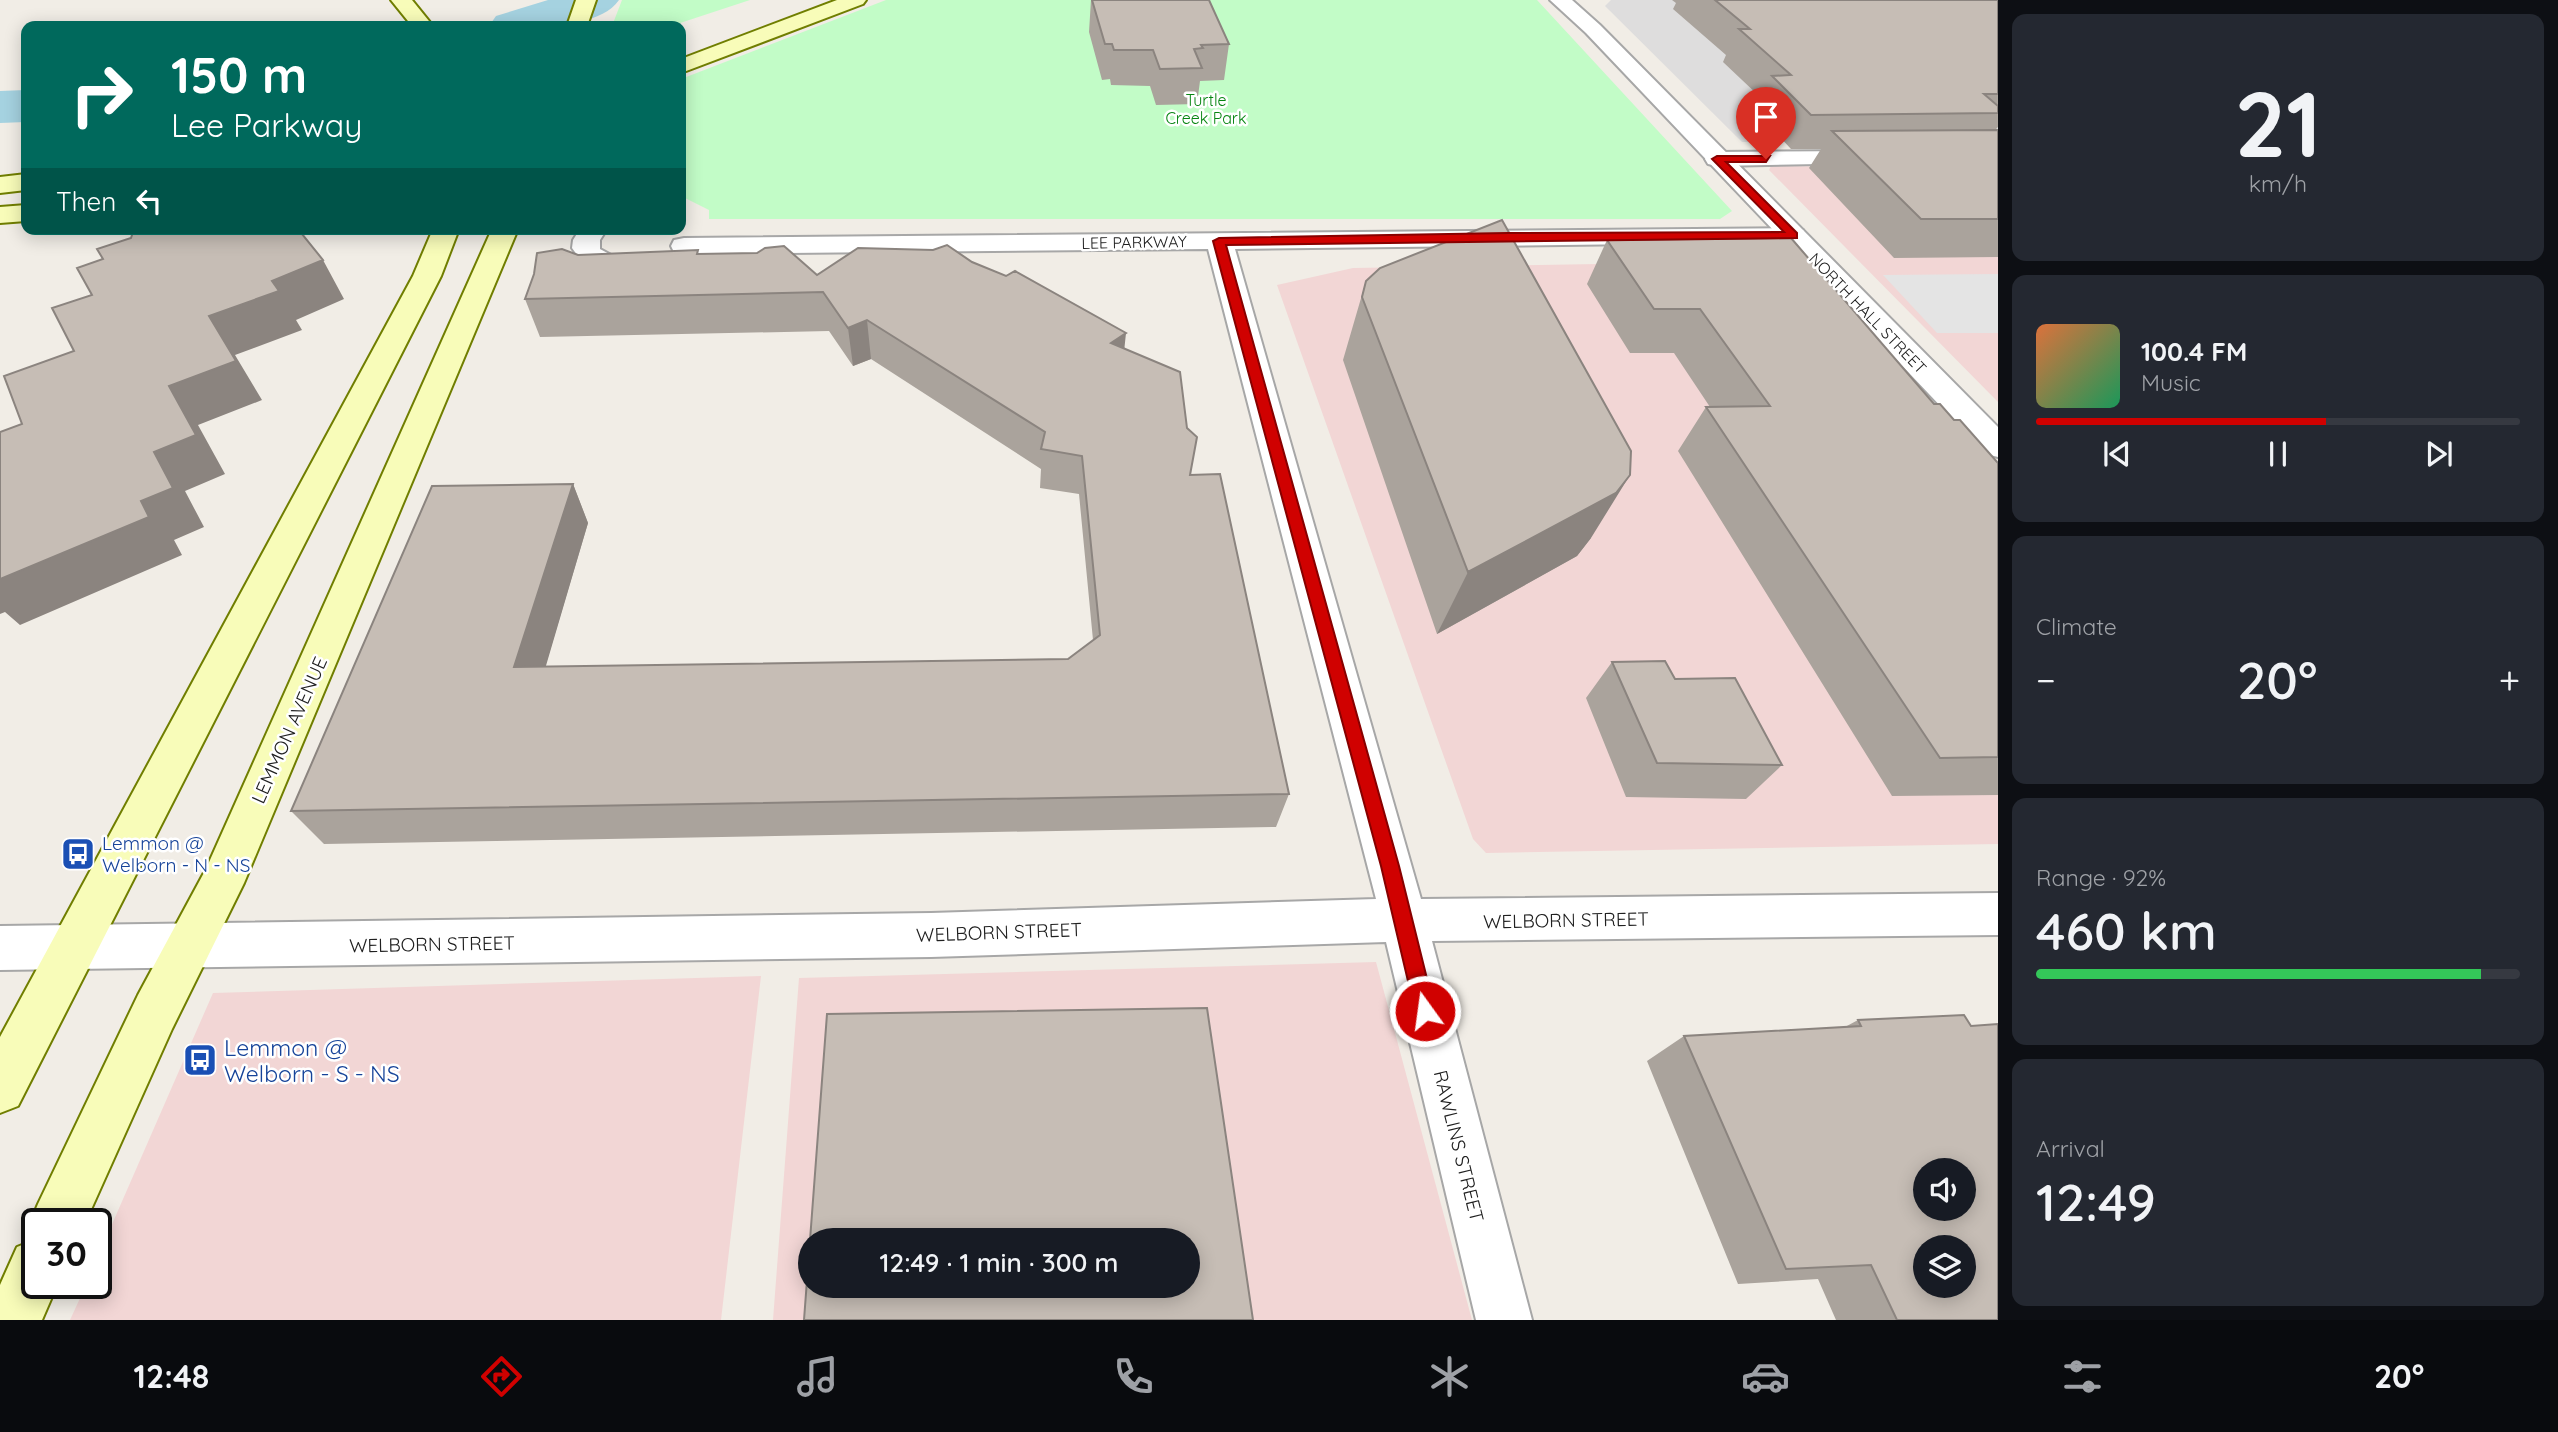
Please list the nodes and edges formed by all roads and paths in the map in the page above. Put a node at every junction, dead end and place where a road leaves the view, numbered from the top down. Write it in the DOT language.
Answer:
graph roads {
  1 [pos="401,0"];
  2 [pos="586,0"];
  3 [pos="856,0"];
  4 [pos="1560,0"];
  5 [pos="419,21"];
  6 [pos="579,21"];
  7 [pos="686,64"];
  8 [pos="1889,158"];
  9 [pos="1717,159"];
  10 [pos="21,183"];
  11 [pos="0,185"];
  12 [pos="21,213"];
  13 [pos="0,215"];
  14 [pos="686,233"];
  15 [pos="444,235"];
  16 [pos="502,235"];
  17 [pos="590,235"];
  18 [pos="681,235"];
  19 [pos="1794,236"];
  20 [pos="1219,241"];
  21 [pos="1998,446"];
  22 [pos="1998,914"];
  23 [pos="1403,921"];
  24 [pos="74,947"];
  25 [pos="190,947"];
  26 [pos="0,948"];
  27 [pos="0,1088"];
  28 [pos="64,1208"];
  29 [pos="23,1299"];
  30 [pos="13,1320"];
  31 [pos="1504,1320"];
  1 -- 5 [label="main road"];
  2 -- 6 [label="main road"];
  3 -- 7 [label="main road"];
  4 -- 9 [label="street, NORTH HALL STREET"];
  8 -- 9 [label="street"];
  9 -- 19 [label="street, NORTH HALL STREET"];
  10 -- 11 [label="main road"];
  12 -- 13 [label="main road"];
  14 -- 20 [label="street, LEE PARKWAY"];
  15 -- 24 [label="main road"];
  16 -- 25 [label="main road, LEMMON AVENUE"];
  17 -- 18 [label="street, LEE PARKWAY"];
  19 -- 20 [label="street, LEE PARKWAY"];
  19 -- 21 [label="street, NORTH HALL STREET"];
  20 -- 23 [label="street, RAWLINS STREET"];
  22 -- 23 [label="street, WELBORN STREET"];
  23 -- 25 [label="street, WELBORN STREET"];
  23 -- 31 [label="street, RAWLINS STREET"];
  24 -- 25 [label="street, WELBORN STREET"];
  24 -- 26 [label="street, WELBORN STREET"];
  24 -- 27 [label="main road"];
  25 -- 28 [label="main road, LEMMON AVENUE"];
  29 -- 30 [label="main road"];
}
